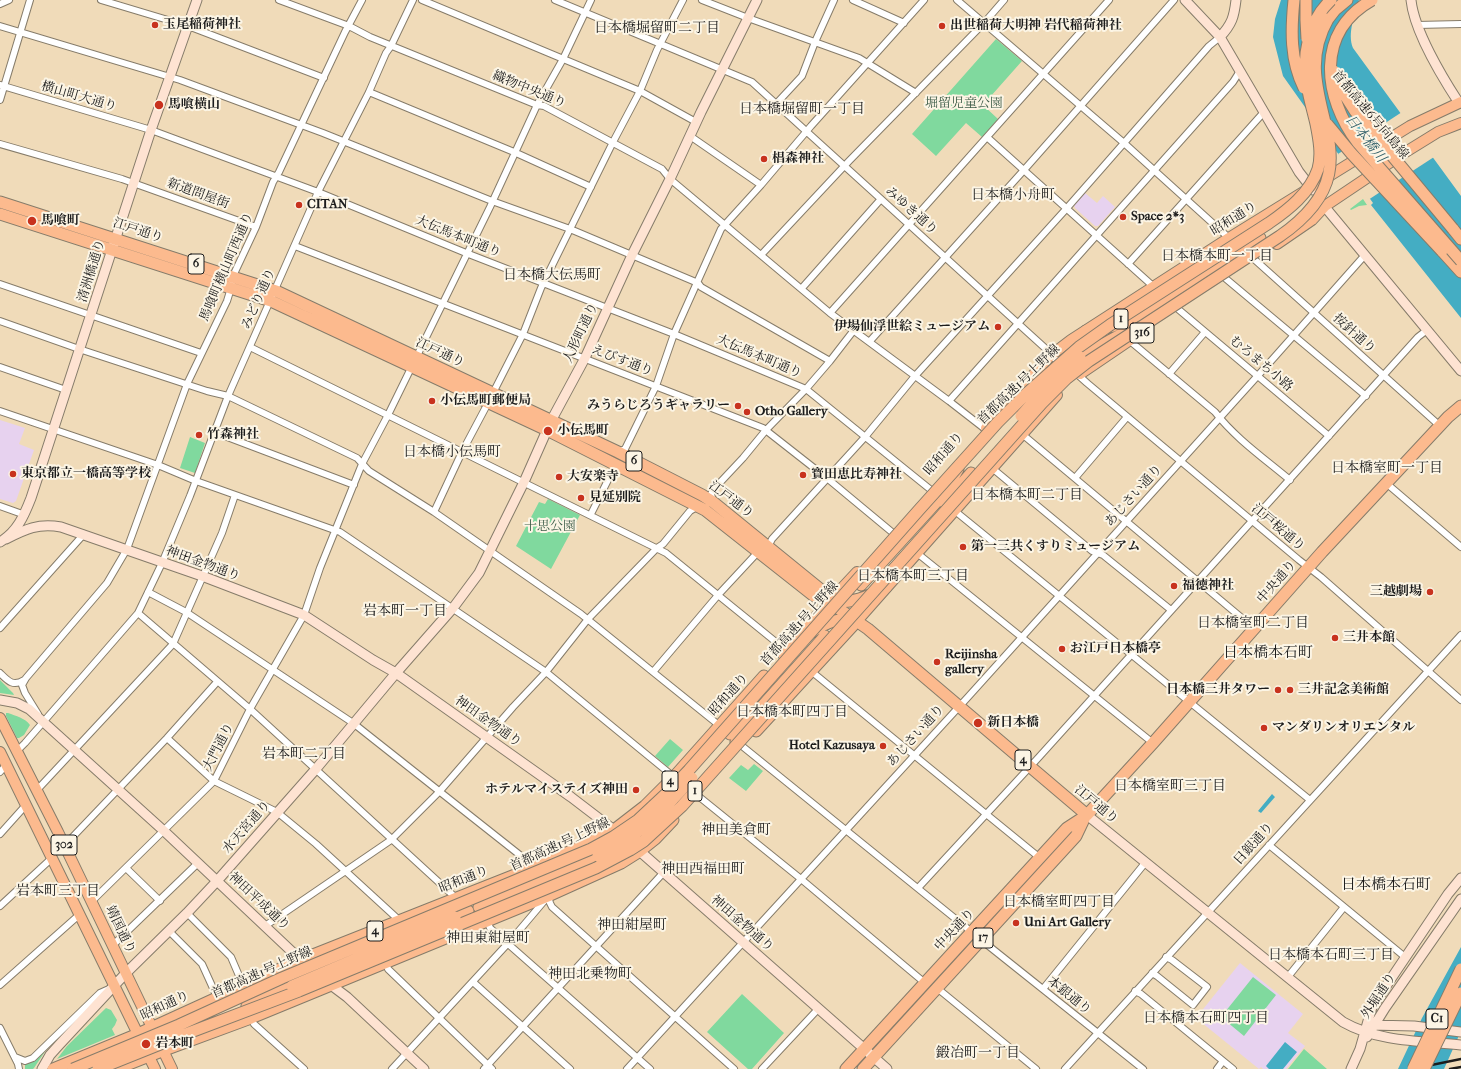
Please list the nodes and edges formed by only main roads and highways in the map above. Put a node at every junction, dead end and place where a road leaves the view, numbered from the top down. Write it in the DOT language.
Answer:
graph roads {
  1 [pos="1294,0"];
  2 [pos="1306,0"];
  3 [pos="1331,0"];
  4 [pos="1348,0"];
  5 [pos="1368,0"];
  6 [pos="1372,0"];
  7 [pos="1460,103"];
  8 [pos="1461,123"];
  9 [pos="1316,175"];
  10 [pos="0,202"];
  11 [pos="0,214"];
  12 [pos="1453,229"];
  13 [pos="1461,239"];
  14 [pos="114,244"];
  15 [pos="1461,262"];
  16 [pos="1461,272"];
  17 [pos="273,296"];
  18 [pos="1153,312"];
  19 [pos="1086,331"];
  20 [pos="1461,406"];
  21 [pos="549,426"];
  22 [pos="968,448"];
  23 [pos="992,468"];
  24 [pos="946,501"];
  25 [pos="709,506"];
  26 [pos="886,587"];
  27 [pos="829,602"];
  28 [pos="856,621"];
  29 [pos="790,648"];
  30 [pos="744,717"];
  31 [pos="0,718"];
  32 [pos="701,747"];
  33 [pos="0,752"];
  34 [pos="3,768"];
  35 [pos="717,774"];
  36 [pos="1086,815"];
  37 [pos="628,840"];
  38 [pos="553,859"];
  39 [pos="582,881"];
  40 [pos="499,889"];
  41 [pos="479,907"];
  42 [pos="468,911"];
  43 [pos="1461,969"];
  44 [pos="1461,993"];
  45 [pos="152,1027"];
  46 [pos="138,1034"];
  47 [pos="183,1035"];
  48 [pos="162,1051"];
  49 [pos="149,1056"];
  50 [pos="56,1068"];
  51 [pos="73,1069"];
  52 [pos="98,1069"];
  53 [pos="116,1069"];
  54 [pos="155,1069"];
  55 [pos="172,1069"];
  56 [pos="846,1069"];
  57 [pos="863,1069"];
  58 [pos="1413,1069"];
  59 [pos="1424,1069"];
  1 -- 16 [label="highway, bridge"];
  2 -- 12 [label="highway, 首都高速6号向島線, bridge"];
  3 -- 9 [label="highway, 首都高速1号上野線 / 1, bridge"];
  4 -- 18 [label="highway, 首都高速1号上野線 / 1, bridge"];
  5 -- 12 [label="highway, bridge"];
  6 -- 15 [label="highway, bridge"];
  7 -- 19 [label="main road, 昭和通り / 316, bridge"];
  8 -- 23 [label="main road, 316, bridge"];
  9 -- 18 [label="highway, bridge"];
  9 -- 40 [label="highway, 首都高速1号上野線 / 1, bridge"];
  10 -- 14 [label="highway, 江戸通り / 6"];
  11 -- 14 [label="highway, 江戸通り / 6"];
  12 -- 13 [label="highway"];
  14 -- 17 [label="highway, 江戸通り / 6"];
  14 -- 17 [label="highway, 江戸通り / 6"];
  17 -- 21 [label="highway, 江戸通り / 6"];
  18 -- 19 [label="highway"];
  18 -- 24 [label="highway, bridge"];
  18 -- 47 [label="highway, 首都高速1号上野線 / 1, bridge"];
  19 -- 22 [label="main road, 昭和通り / 316"];
  20 -- 36 [label="highway, 中央通り"];
  21 -- 25 [label="highway, 江戸通り / 6"];
  21 -- 25 [label="highway, 江戸通り / 6"];
  22 -- 24 [label="highway"];
  22 -- 27 [label="main road, 昭和通り / 316"];
  23 -- 24 [label="highway"];
  23 -- 26 [label="main road, 316"];
  25 -- 27 [label="highway, 江戸通り / 6"];
  26 -- 27 [label="highway"];
  26 -- 28 [label="main road, 316"];
  27 -- 28 [label="highway, 江戸通り / 4"];
  27 -- 29 [label="highway, 昭和通り / 4"];
  28 -- 29 [label="highway"];
  28 -- 35 [label="highway, 4"];
  28 -- 36 [label="highway, 江戸通り / 4"];
  29 -- 32 [label="highway, 昭和通り / 4"];
  30 -- 32 [label="highway"];
  30 -- 35 [label="highway"];
  30 -- 40 [label="highway, bridge"];
  31 -- 45 [label="main road, 靖国通り / 302"];
  32 -- 38 [label="highway, 昭和通り / 4"];
  33 -- 34 [label="main road, 302"];
  34 -- 46 [label="main road, 302"];
  35 -- 39 [label="highway, 4"];
  36 -- 56 [label="highway, 中央通り / 17"];
  36 -- 57 [label="highway, 中央通り / 17"];
  37 -- 38 [label="highway"];
  38 -- 45 [label="highway, 昭和通り / 4"];
  39 -- 41 [label="highway"];
  39 -- 48 [label="highway, 4"];
  40 -- 51 [label="highway, 首都高速1号上野線 / 1, bridge"];
  42 -- 47 [label="highway, bridge"];
  43 -- 58 [label="highway, C1, bridge"];
  44 -- 59 [label="highway, C1, bridge"];
  45 -- 46 [label="highway, 昭和通り / 4"];
  45 -- 48 [label="main road, 靖国通り / 302"];
  46 -- 49 [label="main road, 302"];
  46 -- 50 [label="highway, 昭和通り / 4"];
  47 -- 52 [label="highway, 首都高速1号上野線 / 1, bridge"];
  48 -- 49 [label="highway, 4"];
  48 -- 55 [label="main road, 靖国通り / 302"];
  49 -- 53 [label="highway, 4"];
  49 -- 54 [label="main road, 302"];
}
